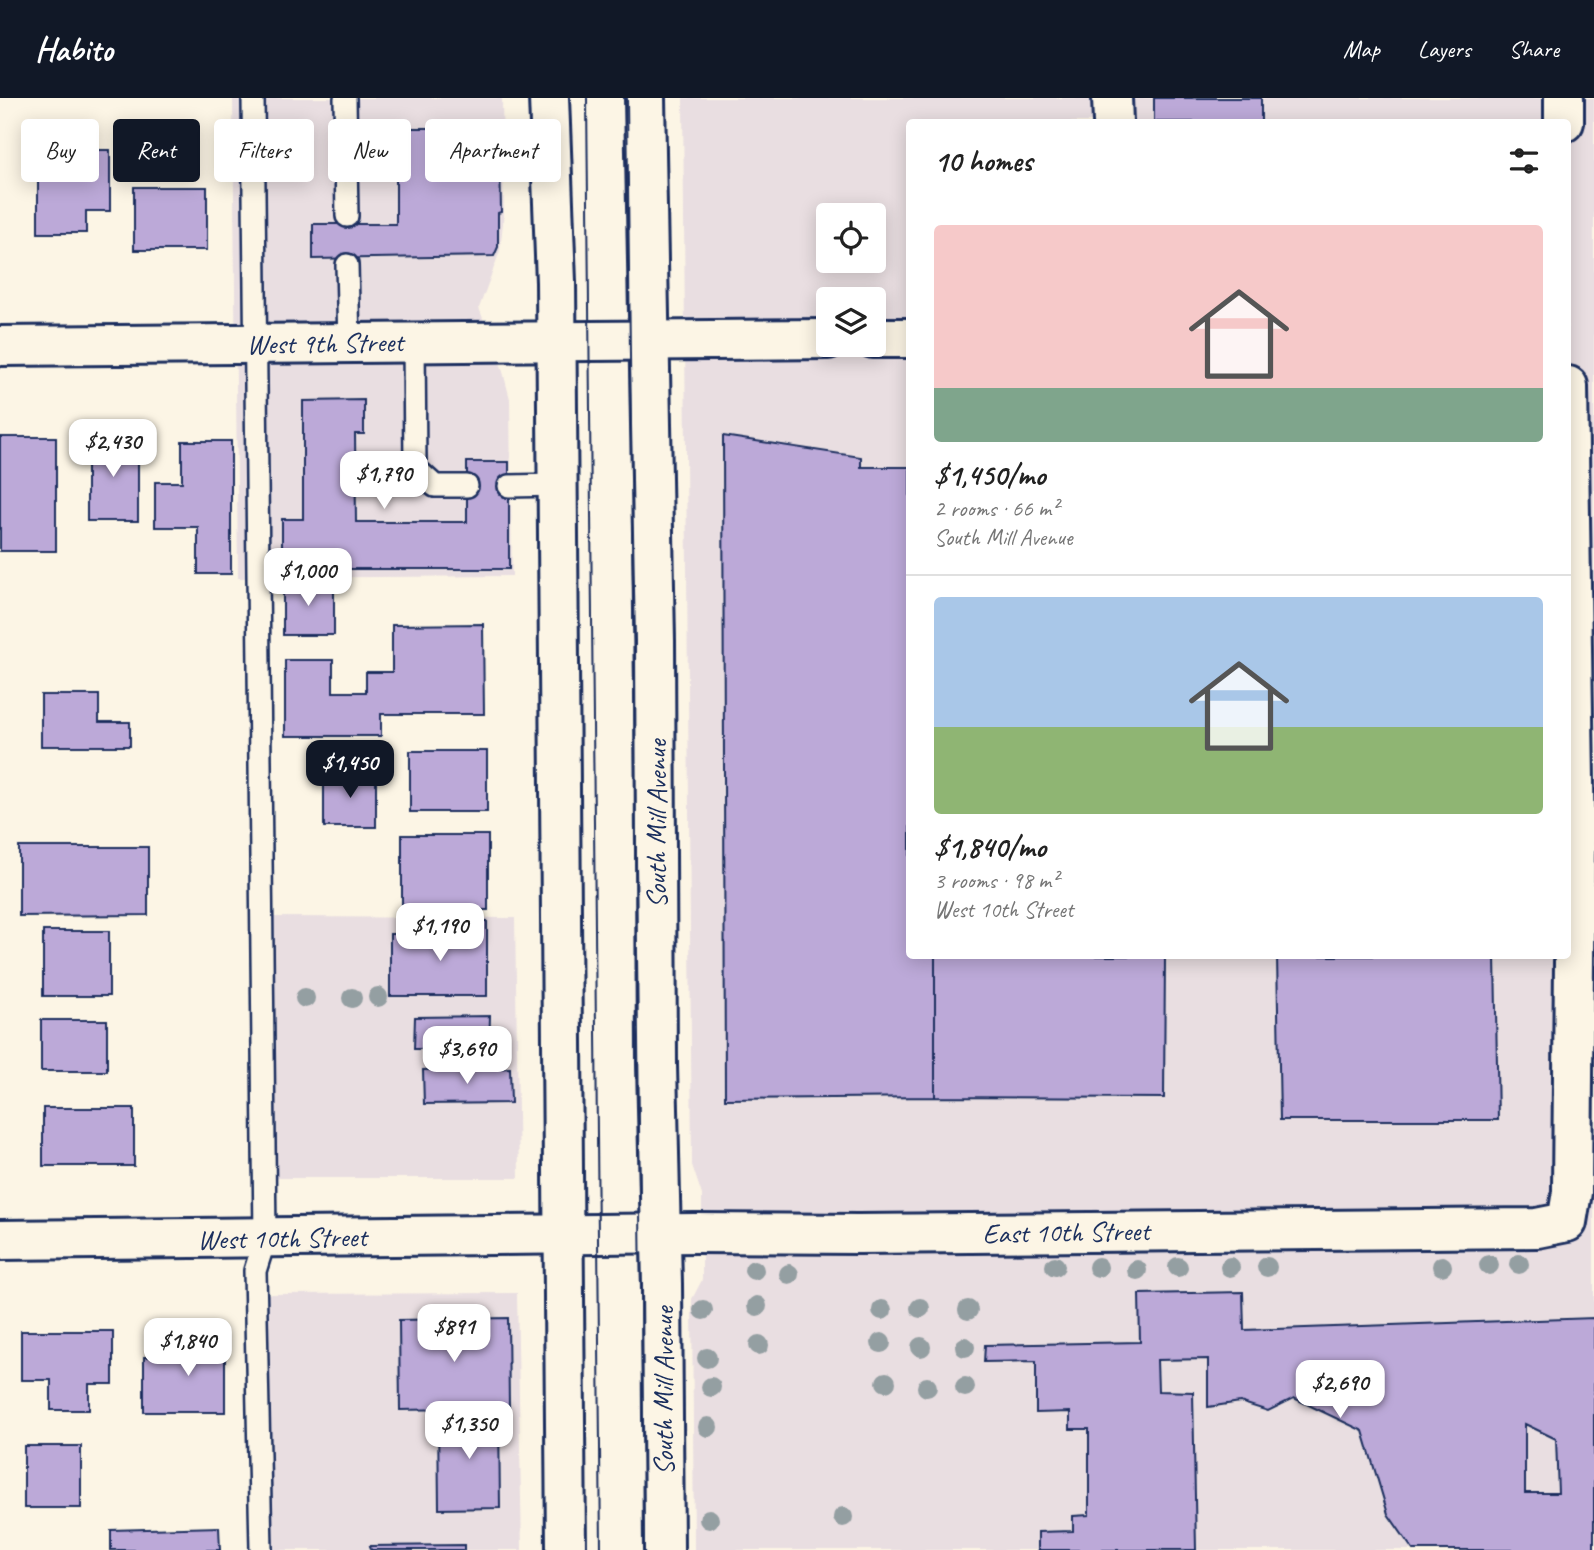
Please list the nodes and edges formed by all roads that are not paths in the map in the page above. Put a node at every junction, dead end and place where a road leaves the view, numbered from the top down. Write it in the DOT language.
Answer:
graph roads {
  1 [pos="253,98"];
  2 [pos="345,98"];
  3 [pos="549,98"];
  4 [pos="646,98"];
  5 [pos="1112,98"];
  6 [pos="1564,98"];
  7 [pos="1113,119"];
  8 [pos="1564,119"];
  9 [pos="347,216"];
  10 [pos="347,265"];
  11 [pos="886,338"];
  12 [pos="906,338"];
  13 [pos="816,339"];
  14 [pos="555,340"];
  15 [pos="649,341"];
  16 [pos="414,342"];
  17 [pos="349,343"];
  18 [pos="255,344"];
  19 [pos="0,346"];
  20 [pos="558,485"];
  21 [pos="467,486"];
  22 [pos="509,486"];
  23 [pos="1571,624"];
  24 [pos="661,1234"];
  25 [pos="564,1235"];
  26 [pos="265,1239"];
  27 [pos="0,1240"];
  28 [pos="261,1550"];
  29 [pos="566,1550"];
  30 [pos="664,1550"];
  1 -- 18 [label="lane"];
  2 -- 9 [label="lane"];
  3 -- 14 [label="street"];
  4 -- 15 [label="street, South Mill Avenue"];
  5 -- 7 [label="street"];
  6 -- 8 [label="street"];
  10 -- 17 [label="lane"];
  11 -- 12 [label="street"];
  13 -- 15 [label="street, West 9th Street"];
  14 -- 15 [label="street, West 9th Street"];
  14 -- 16 [label="street, West 9th Street"];
  14 -- 20 [label="street"];
  15 -- 24 [label="street, South Mill Avenue"];
  16 -- 17 [label="street, West 9th Street"];
  16 -- 21 [label="lane"];
  17 -- 18 [label="street, West 9th Street"];
  18 -- 19 [label="street, West 9th Street"];
  18 -- 26 [label="lane"];
  20 -- 22 [label="lane"];
  20 -- 25 [label="street"];
  23 -- 24 [label="street, East 10th Street"];
  24 -- 25 [label="street, East 10th Street"];
  24 -- 30 [label="street, South Mill Avenue"];
  25 -- 26 [label="street, West 10th Street"];
  25 -- 29 [label="street"];
  26 -- 27 [label="street, West 10th Street"];
  26 -- 28 [label="lane"];
}
